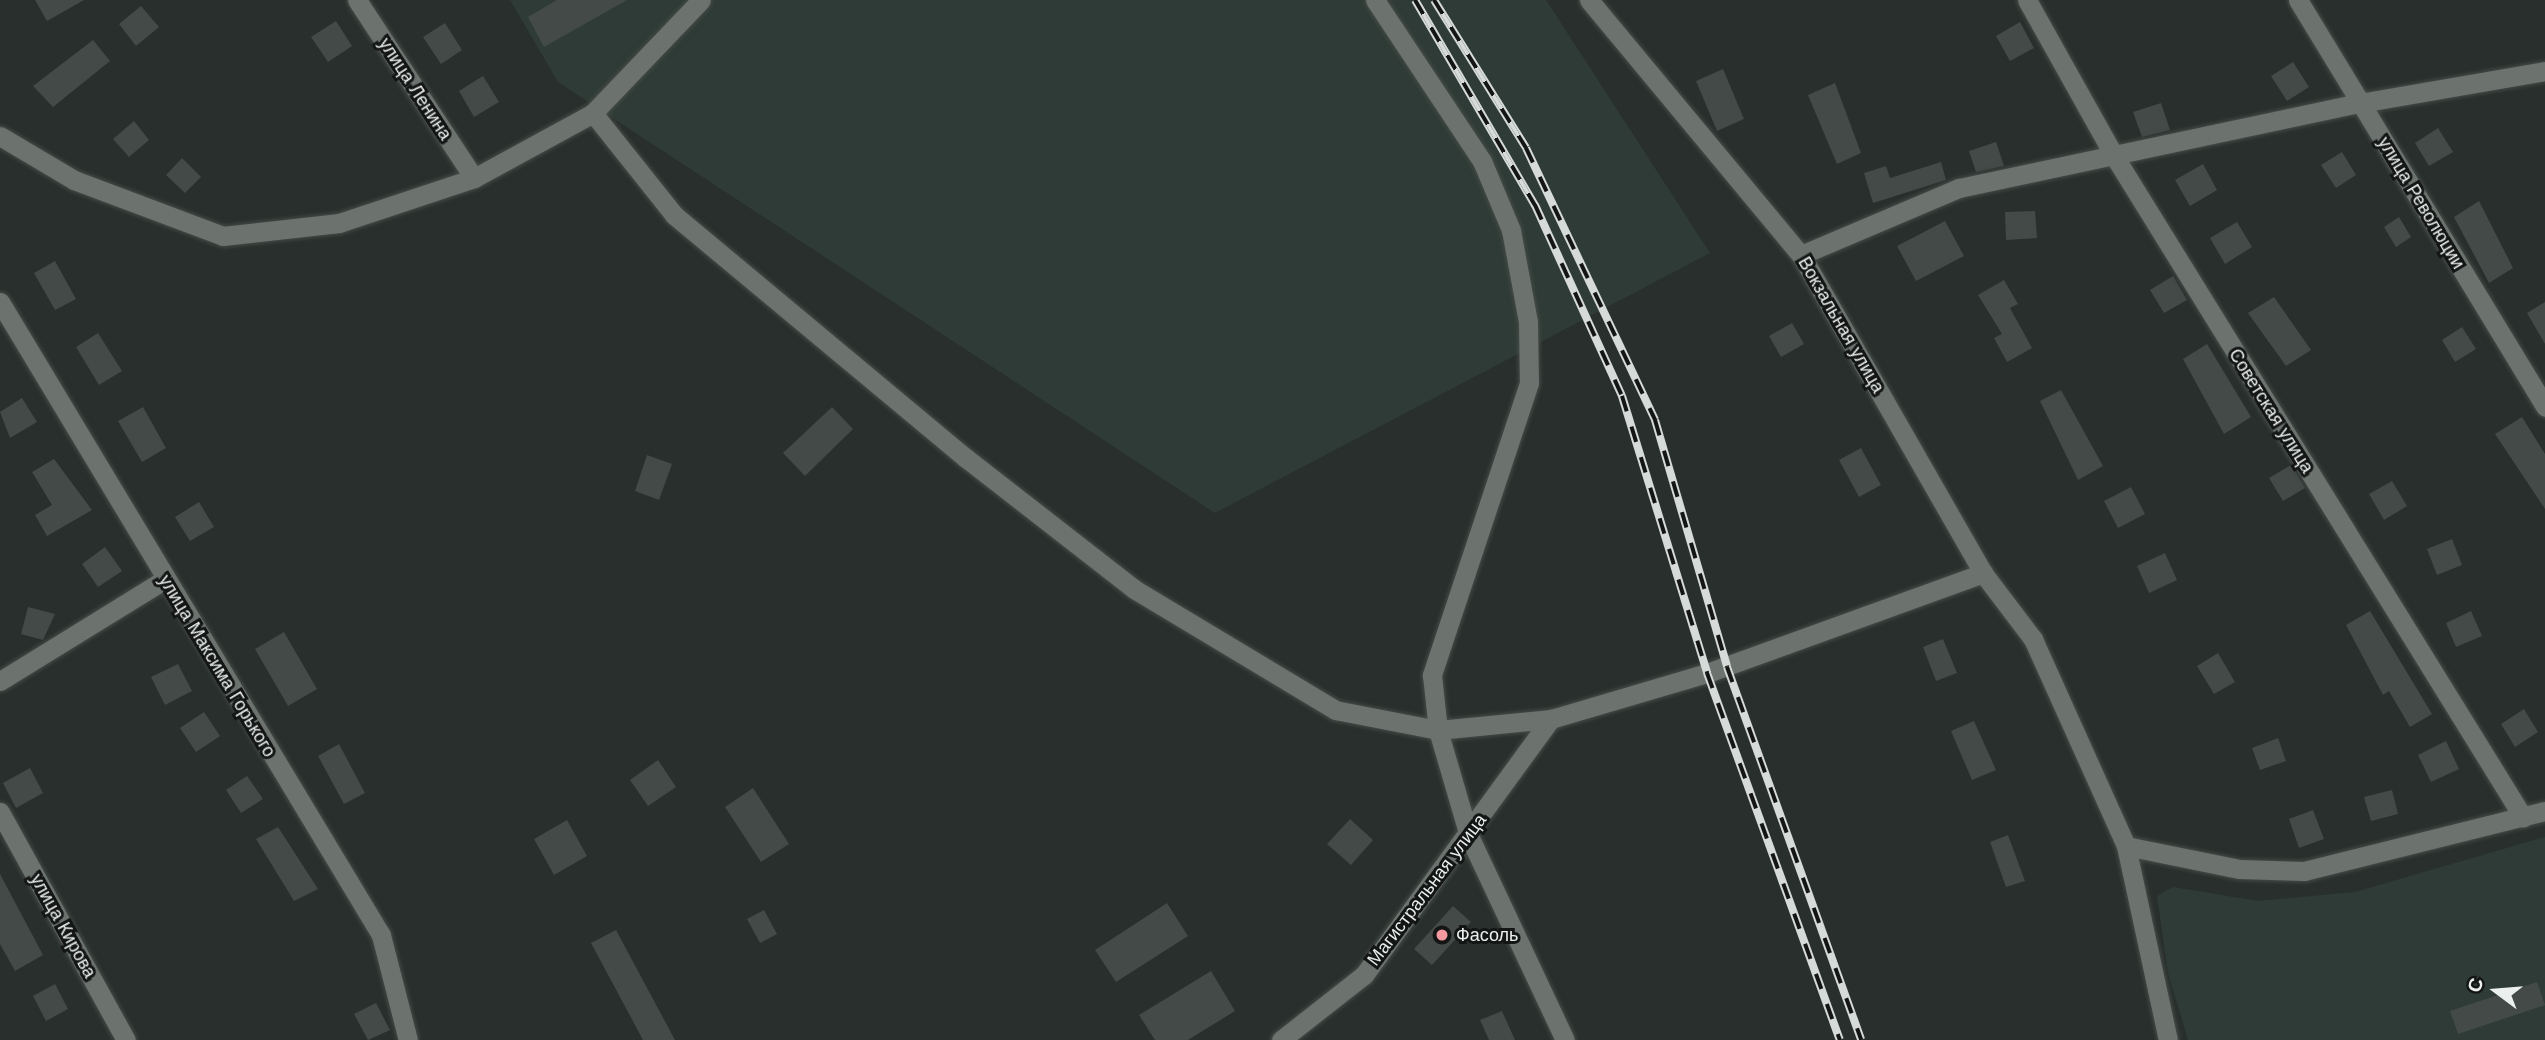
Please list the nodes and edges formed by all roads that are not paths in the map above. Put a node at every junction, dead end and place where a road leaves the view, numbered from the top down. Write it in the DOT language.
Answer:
graph roads {
  1 [pos="357,0"];
  2 [pos="701,0"];
  3 [pos="1375,0"];
  4 [pos="1589,0"];
  5 [pos="2027,0"];
  6 [pos="2298,0"];
  7 [pos="2545,71"];
  8 [pos="2360,103"];
  9 [pos="593,113"];
  10 [pos="0,136"];
  11 [pos="2113,154"];
  12 [pos="474,178"];
  13 [pos="1801,255"];
  14 [pos="0,302"];
  15 [pos="2545,407"];
  16 [pos="1983,573"];
  17 [pos="165,579"];
  18 [pos="0,681"];
  19 [pos="1551,719"];
  20 [pos="1438,730"];
  21 [pos="2545,811"];
  22 [pos="0,812"];
  23 [pos="2523,817"];
  24 [pos="1469,836"];
  25 [pos="2126,846"];
  26 [pos="126,1040"];
  27 [pos="408,1040"];
  28 [pos="1281,1040"];
  29 [pos="1565,1040"];
  30 [pos="2168,1040"];
  1 -- 12 [label="street, улица Ленина"];
  2 -- 9 [label="street"];
  3 -- 20 [label="street"];
  4 -- 13 [label="street, Вокзальная улица"];
  5 -- 11 [label="street, Советская улица"];
  6 -- 8 [label="street, улица Революции"];
  7 -- 8 [label="street"];
  8 -- 11 [label="street"];
  8 -- 15 [label="street, улица Революции"];
  9 -- 12 [label="street"];
  9 -- 20 [label="street"];
  10 -- 12 [label="street"];
  11 -- 13 [label="street"];
  11 -- 23 [label="street, Советская улица"];
  13 -- 16 [label="street, Вокзальная улица"];
  14 -- 17 [label="street, улица Максима Горького"];
  16 -- 19 [label="street"];
  16 -- 25 [label="street, Вокзальная улица"];
  17 -- 18 [label="street"];
  17 -- 27 [label="street, улица Максима Горького"];
  19 -- 20 [label="street"];
  19 -- 24 [label="street, Магистральная улица"];
  20 -- 24 [label="street"];
  21 -- 23 [label="street"];
  22 -- 26 [label="street, улица Кирова"];
  23 -- 25 [label="street"];
  24 -- 28 [label="street, Магистральная улица"];
  24 -- 29 [label="street"];
  25 -- 30 [label="street, Вокзальная улица"];
}
